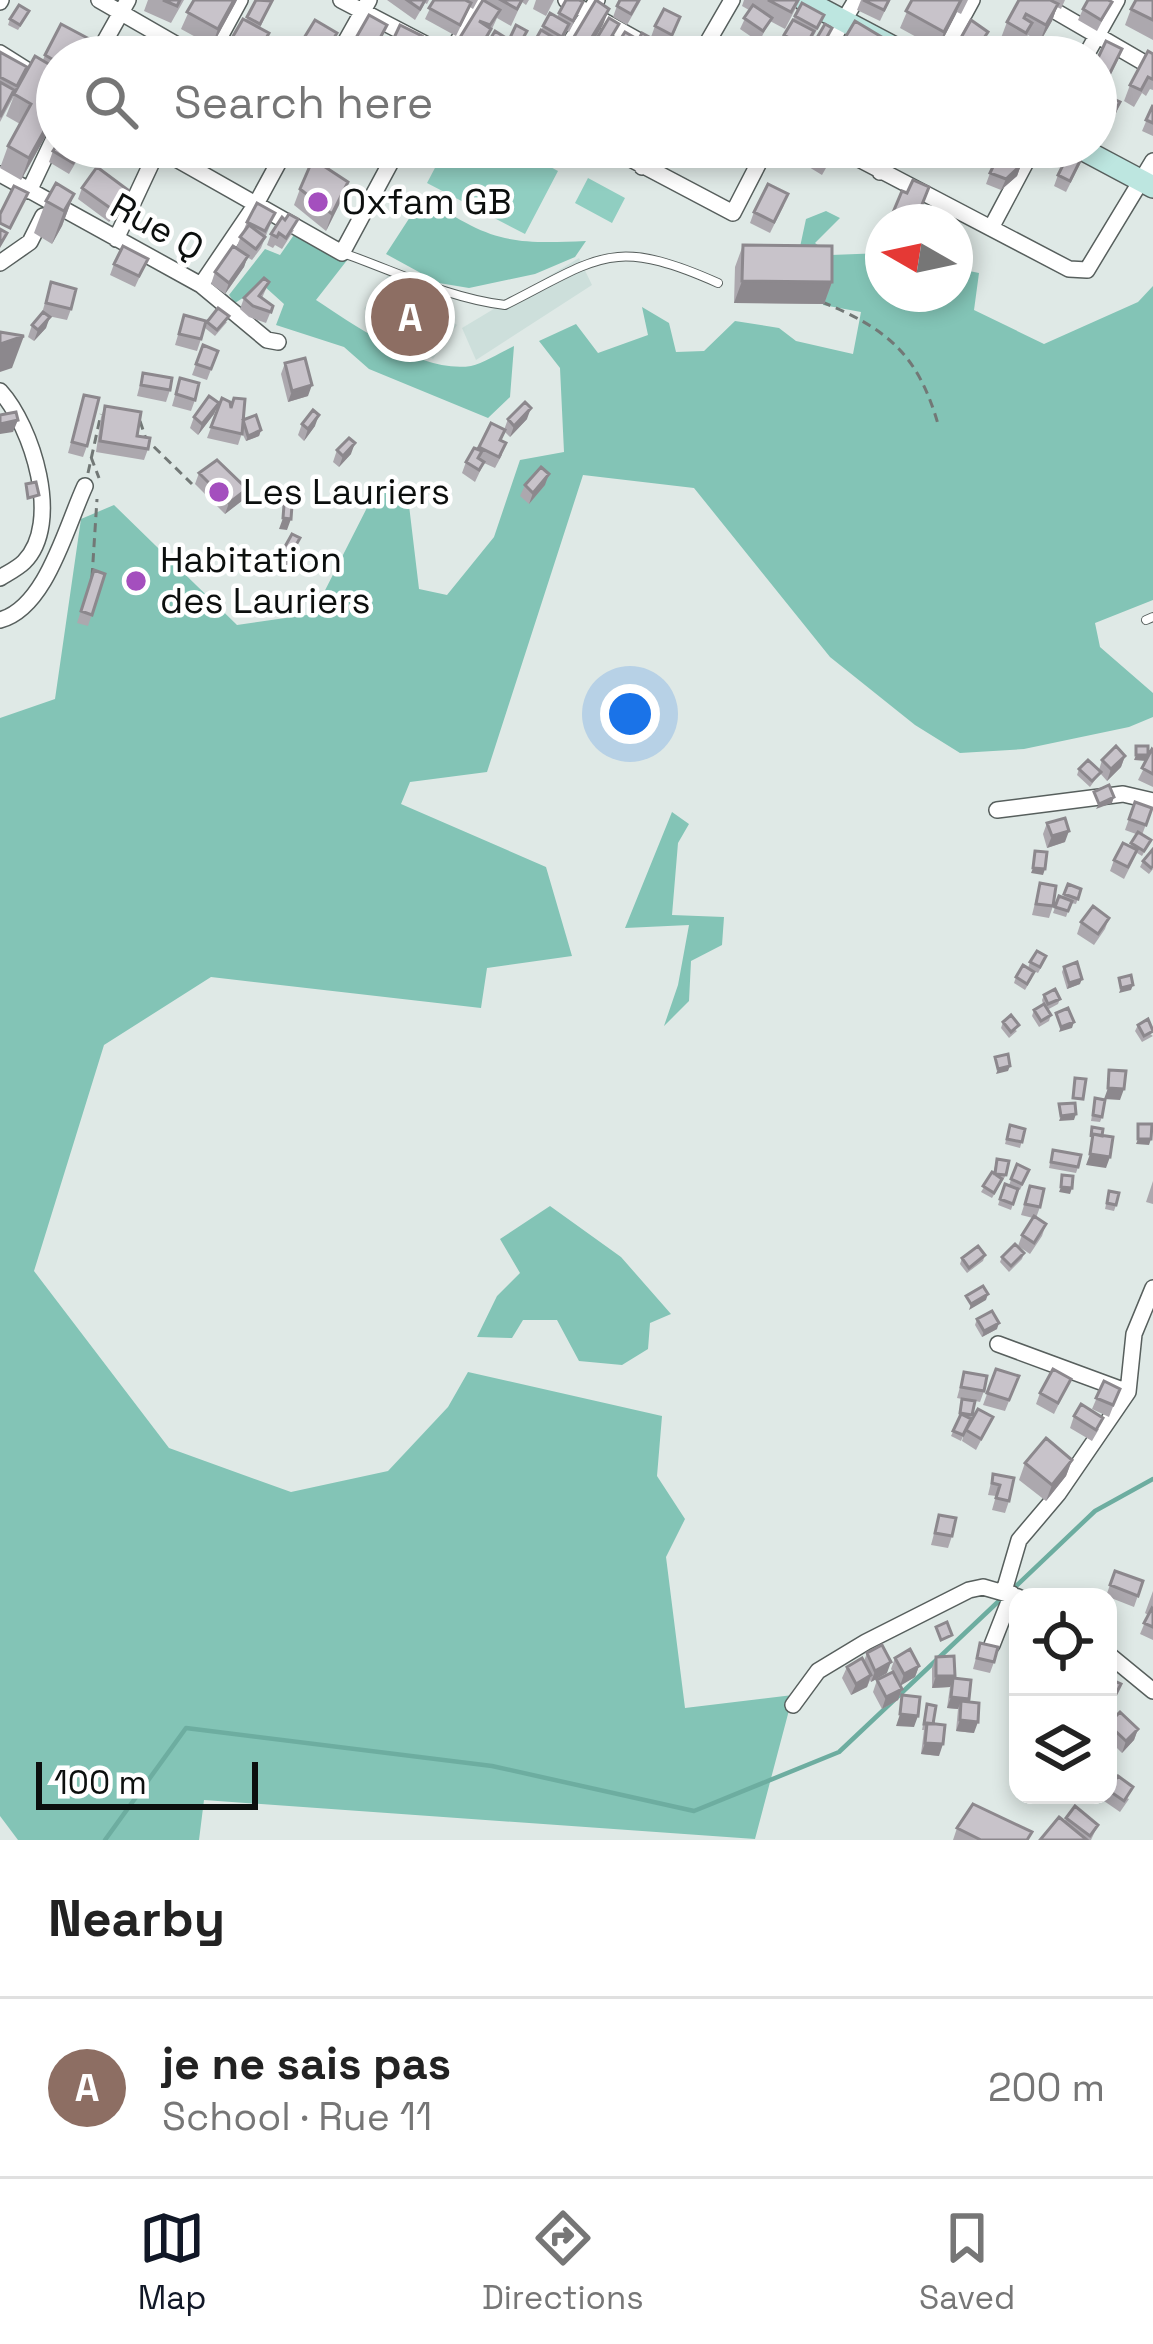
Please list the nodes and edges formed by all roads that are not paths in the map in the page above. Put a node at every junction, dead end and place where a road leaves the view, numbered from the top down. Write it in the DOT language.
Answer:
graph roads {
  1 [pos="99,0"];
  2 [pos="241,0"];
  3 [pos="341,0"];
  4 [pos="481,0"];
  5 [pos="566,0"];
  6 [pos="732,0"];
  7 [pos="804,0"];
  8 [pos="856,0"];
  9 [pos="972,0"];
  10 [pos="1036,0"];
  11 [pos="1117,0"];
  12 [pos="124,6"];
  13 [pos="366,6"];
  14 [pos="593,6"];
  15 [pos="845,21"];
  16 [pos="108,36"];
  17 [pos="168,36"];
  18 [pos="221,36"];
  19 [pos="349,36"];
  20 [pos="415,36"];
  21 [pos="461,36"];
  22 [pos="574,36"];
  23 [pos="637,36"];
  24 [pos="711,36"];
  25 [pos="835,36"];
  26 [pos="873,36"];
  27 [pos="952,36"];
  28 [pos="1095,36"];
  29 [pos="1098,36"];
  30 [pos="1117,48"];
  31 [pos="0,53"];
  32 [pos="1153,68"];
  33 [pos="36,75"];
  34 [pos="1117,163"];
  35 [pos="40,168"];
  36 [pos="149,168"];
  37 [pos="193,168"];
  38 [pos="276,168"];
  39 [pos="388,168"];
  40 [pos="644,168"];
  41 [pos="756,168"];
  42 [pos="873,168"];
  43 [pos="882,168"];
  44 [pos="1023,168"];
  45 [pos="880,172"];
  46 [pos="0,174"];
  47 [pos="1150,177"];
  48 [pos="29,191"];
  49 [pos="46,201"];
  50 [pos="256,204"];
  51 [pos="991,227"];
  52 [pos="116,239"];
  53 [pos="342,253"];
  54 [pos="0,263"];
  55 [pos="718,283"];
  56 [pos="201,285"];
  57 [pos="278,342"];
  58 [pos="0,392"];
  59 [pos="94,489"];
  60 [pos="0,578"];
  61 [pos="0,620"];
  62 [pos="1153,801"];
  63 [pos="997,810"];
  64 [pos="1153,1288"];
  65 [pos="998,1344"];
  66 [pos="1128,1392"];
  67 [pos="1012,1588"];
  68 [pos="1009,1594"];
  69 [pos="1009,1599"];
  70 [pos="992,1645"];
  71 [pos="1117,1661"];
  72 [pos="1153,1691"];
  73 [pos="794,1705"];
  1 -- 12 [label="street"];
  2 -- 18 [label="street"];
  3 -- 13 [label="street"];
  4 -- 21 [label="street"];
  5 -- 14 [label="street"];
  6 -- 24 [label="street"];
  7 -- 15 [label="street"];
  8 -- 15 [label="street"];
  9 -- 27 [label="street"];
  10 -- 28 [label="street"];
  11 -- 29 [label="street"];
  12 -- 16 [label="street"];
  12 -- 17 [label="street"];
  13 -- 19 [label="street"];
  13 -- 20 [label="street"];
  14 -- 22 [label="street"];
  14 -- 23 [label="street"];
  15 -- 25 [label="street"];
  15 -- 26 [label="street"];
  30 -- 32 [label="street"];
  31 -- 33 [label="street"];
  34 -- 47 [label="street"];
  35 -- 48 [label="street"];
  36 -- 52 [label="street"];
  37 -- 50 [label="street"];
  38 -- 50 [label="street"];
  39 -- 53 [label="street"];
  40 -- 41 [label="street"];
  42 -- 45 [label="street"];
  43 -- 45 [label="street"];
  44 -- 51 [label="street"];
  45 -- 51 [label="street"];
  46 -- 48 [label="street, Rue Q"];
  47 -- 51 [label="street"];
  48 -- 49 [label="street, Rue Q"];
  49 -- 52 [label="street, Rue Q"];
  49 -- 54 [label="street"];
  50 -- 53 [label="street"];
  50 -- 56 [label="street"];
  52 -- 56 [label="street, Rue Q"];
  53 -- 55 [label="lane"];
  56 -- 57 [label="street, Rue Q"];
  58 -- 60 [label="street"];
  59 -- 61 [label="street"];
  62 -- 63 [label="street"];
  64 -- 66 [label="street"];
  65 -- 66 [label="street"];
  66 -- 67 [label="street"];
  68 -- 73 [label="street"];
  69 -- 70 [label="street"];
  71 -- 72 [label="street"];
}
